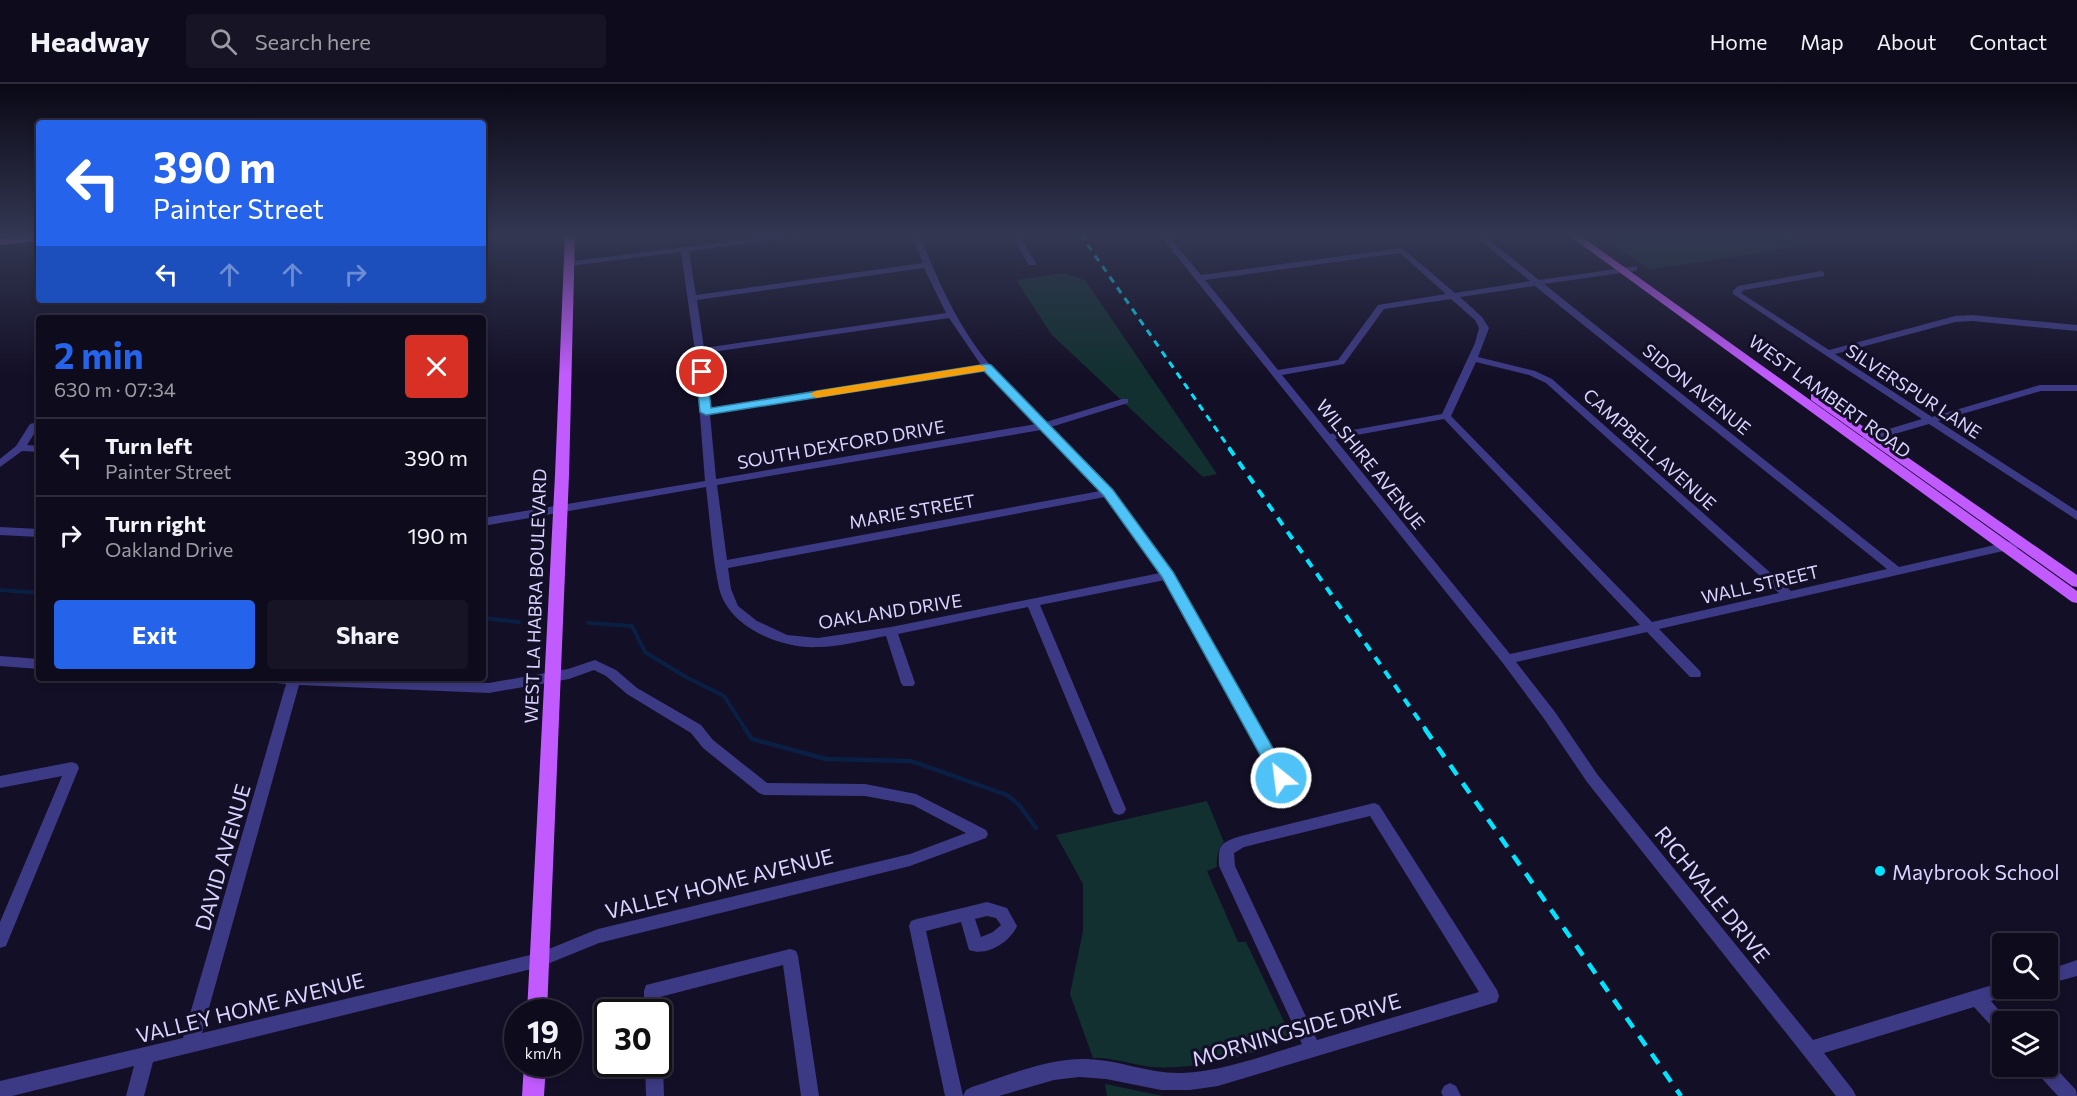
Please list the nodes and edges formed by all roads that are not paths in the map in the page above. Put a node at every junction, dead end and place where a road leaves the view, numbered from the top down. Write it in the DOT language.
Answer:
graph roads {
  1 [pos="568,281"];
  2 [pos="690,281"];
  3 [pos="812,281"];
  4 [pos="934,281"];
  5 [pos="1202,281"];
  6 [pos="1436,281"];
  7 [pos="1549,281"];
  8 [pos="1645,281"];
  9 [pos="1780,281"];
  10 [pos="1538,283"];
  11 [pos="1452,296"];
  12 [pos="692,298"];
  13 [pos="951,315"];
  14 [pos="2077,328"];
  15 [pos="700,351"];
  16 [pos="1827,353"];
  17 [pos="1473,359"];
  18 [pos="987,367"];
  19 [pos="1276,373"];
  20 [pos="2077,388"];
  21 [pos="1125,401"];
  22 [pos="706,412"];
  23 [pos="1446,416"];
  24 [pos="1929,420"];
  25 [pos="34,426"];
  26 [pos="1044,426"];
  27 [pos="1328,437"];
  28 [pos="1865,439"];
  29 [pos="20,448"];
  30 [pos="36,448"];
  31 [pos="0,464"];
  32 [pos="711,483"];
  33 [pos="1108,493"];
  34 [pos="560,510"];
  35 [pos="2077,516"];
  36 [pos="486,522"];
  37 [pos="0,531"];
  38 [pos="36,533"];
  39 [pos="2021,543"];
  40 [pos="2006,546"];
  41 [pos="723,565"];
  42 [pos="1897,571"];
  43 [pos="1168,575"];
  44 [pos="2073,590"];
  45 [pos="1788,596"];
  46 [pos="1033,604"];
  47 [pos="1650,628"];
  48 [pos="891,631"];
  49 [pos="1507,659"];
  50 [pos="0,661"];
  51 [pos="36,664"];
  52 [pos="1695,674"];
  53 [pos="553,677"];
  54 [pos="294,681"];
  55 [pos="318,681"];
  56 [pos="908,683"];
  57 [pos="1550,716"];
  58 [pos="1281,778"];
  59 [pos="0,782"];
  60 [pos="1119,809"];
  61 [pos="6,913"];
  62 [pos="966,914"];
  63 [pos="0,941"];
  64 [pos="540,960"];
  65 [pos="2077,968"];
  66 [pos="2058,974"];
  67 [pos="1992,993"];
  68 [pos="1977,998"];
  69 [pos="538,999"];
  70 [pos="651,999"];
  71 [pos="1992,1014"];
  72 [pos="190,1044"];
  73 [pos="1313,1049"];
  74 [pos="1810,1049"];
  75 [pos="146,1055"];
  76 [pos="534,1077"];
  77 [pos="654,1077"];
  78 [pos="2052,1077"];
  79 [pos="1191,1089"];
  80 [pos="0,1090"];
  81 [pos="135,1096"];
  82 [pos="533,1096"];
  83 [pos="655,1096"];
  84 [pos="810,1096"];
  85 [pos="954,1096"];
  86 [pos="972,1096"];
  87 [pos="1846,1096"];
  88 [pos="2070,1096"];
  1 -- 34 [label="main road, WEST LA HABRA BOULEVARD"];
  2 -- 12 [label="street, OAKLAND DRIVE"];
  3 -- 12 [label="street"];
  4 -- 13 [label="street"];
  5 -- 19 [label="street, WILSHIRE AVENUE"];
  6 -- 11 [label="street"];
  7 -- 10 [label="street"];
  8 -- 28 [label="main road, WEST LAMBERT ROAD"];
  9 -- 16 [label="street, SILVERSPUR LANE"];
  10 -- 11 [label="street"];
  10 -- 42 [label="street, SIDON AVENUE"];
  11 -- 17 [label="street"];
  11 -- 19 [label="street"];
  12 -- 15 [label="street, OAKLAND DRIVE"];
  13 -- 15 [label="street"];
  13 -- 18 [label="street"];
  14 -- 16 [label="street"];
  15 -- 22 [label="street, OAKLAND DRIVE"];
  16 -- 24 [label="street, SILVERSPUR LANE"];
  17 -- 23 [label="street"];
  17 -- 45 [label="street, CAMPBELL AVENUE"];
  18 -- 22 [label="street"];
  18 -- 26 [label="street"];
  19 -- 27 [label="street, WILSHIRE AVENUE"];
  20 -- 24 [label="street"];
  21 -- 26 [label="street, SOUTH DEXFORD DRIVE"];
  22 -- 32 [label="street, OAKLAND DRIVE"];
  23 -- 27 [label="street"];
  23 -- 47 [label="street"];
  24 -- 28 [label="street"];
  24 -- 35 [label="street, SILVERSPUR LANE"];
  25 -- 29 [label="street"];
  26 -- 32 [label="street, SOUTH DEXFORD DRIVE"];
  26 -- 33 [label="street"];
  27 -- 49 [label="street, WILSHIRE AVENUE"];
  28 -- 39 [label="main road, WEST LAMBERT ROAD"];
  28 -- 40 [label="main road, WEST LAMBERT ROAD"];
  29 -- 30 [label="street"];
  29 -- 31 [label="street"];
  32 -- 34 [label="street, SOUTH DEXFORD DRIVE"];
  32 -- 41 [label="street, OAKLAND DRIVE"];
  33 -- 41 [label="street, MARIE STREET"];
  33 -- 43 [label="street"];
  34 -- 36 [label="street, SOUTH DEXFORD DRIVE"];
  34 -- 53 [label="main road, WEST LA HABRA BOULEVARD"];
  37 -- 38 [label="street"];
  39 -- 40 [label="street, WALL STREET"];
  39 -- 44 [label="main road, WEST LAMBERT ROAD"];
  40 -- 42 [label="street, WALL STREET"];
  40 -- 44 [label="main road, WEST LAMBERT ROAD"];
  41 -- 48 [label="street, OAKLAND DRIVE"];
  42 -- 45 [label="street, WALL STREET"];
  43 -- 46 [label="street, OAKLAND DRIVE"];
  43 -- 58 [label="street"];
  45 -- 47 [label="street, WALL STREET"];
  46 -- 48 [label="street, OAKLAND DRIVE"];
  46 -- 60 [label="street"];
  47 -- 49 [label="street, WALL STREET"];
  47 -- 52 [label="street"];
  48 -- 56 [label="street"];
  49 -- 57 [label="street, WILSHIRE AVENUE"];
  50 -- 51 [label="street"];
  53 -- 55 [label="street"];
  53 -- 64 [label="main road, WEST LA HABRA BOULEVARD"];
  53 -- 64 [label="street, VALLEY HOME AVENUE"];
  54 -- 72 [label="street, DAVID AVENUE"];
  57 -- 74 [label="street, RICHVALE DRIVE"];
  59 -- 61 [label="street"];
  61 -- 63 [label="street"];
  62 -- 85 [label="street"];
  64 -- 69 [label="main road, WEST LA HABRA BOULEVARD"];
  64 -- 72 [label="street, VALLEY HOME AVENUE"];
  65 -- 66 [label="street"];
  67 -- 68 [label="street"];
  68 -- 71 [label="street"];
  68 -- 74 [label="street"];
  70 -- 84 [label="street"];
  72 -- 75 [label="street, VALLEY HOME AVENUE"];
  73 -- 73 [label="street, MORNINGSIDE DRIVE"];
  73 -- 79 [label="street, MORNINGSIDE DRIVE"];
  74 -- 87 [label="street, RICHVALE DRIVE"];
  75 -- 80 [label="street, VALLEY HOME AVENUE"];
  75 -- 81 [label="street"];
  76 -- 82 [label="main road"];
  77 -- 83 [label="street"];
  78 -- 88 [label="street"];
  79 -- 86 [label="street, MORNINGSIDE DRIVE"];
}
